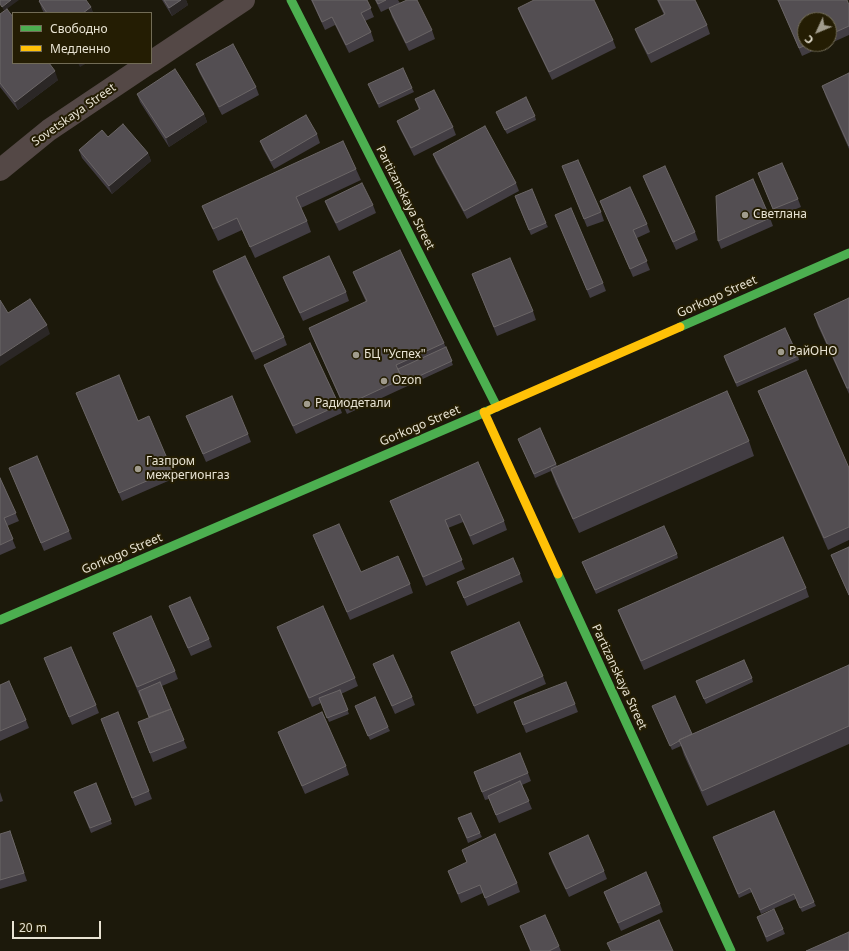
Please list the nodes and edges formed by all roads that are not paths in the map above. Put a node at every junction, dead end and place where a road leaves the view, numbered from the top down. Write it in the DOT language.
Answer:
graph roads {
  1 [pos="244,0"];
  2 [pos="291,0"];
  3 [pos="152,61"];
  4 [pos="147,64"];
  5 [pos="0,170"];
  6 [pos="849,253"];
  7 [pos="497,407"];
  8 [pos="484,412"];
  9 [pos="0,620"];
  10 [pos="731,951"];
  1 -- 3 [label="street, Sovetskaya Street"];
  2 -- 7 [label="street, Partizanskaya Street"];
  4 -- 5 [label="street, Sovetskaya Street"];
  6 -- 7 [label="street, Gorkogo Street"];
  7 -- 8 [label="street, Gorkogo Street"];
  8 -- 9 [label="street, Gorkogo Street"];
  8 -- 10 [label="street, Partizanskaya Street"];
}
